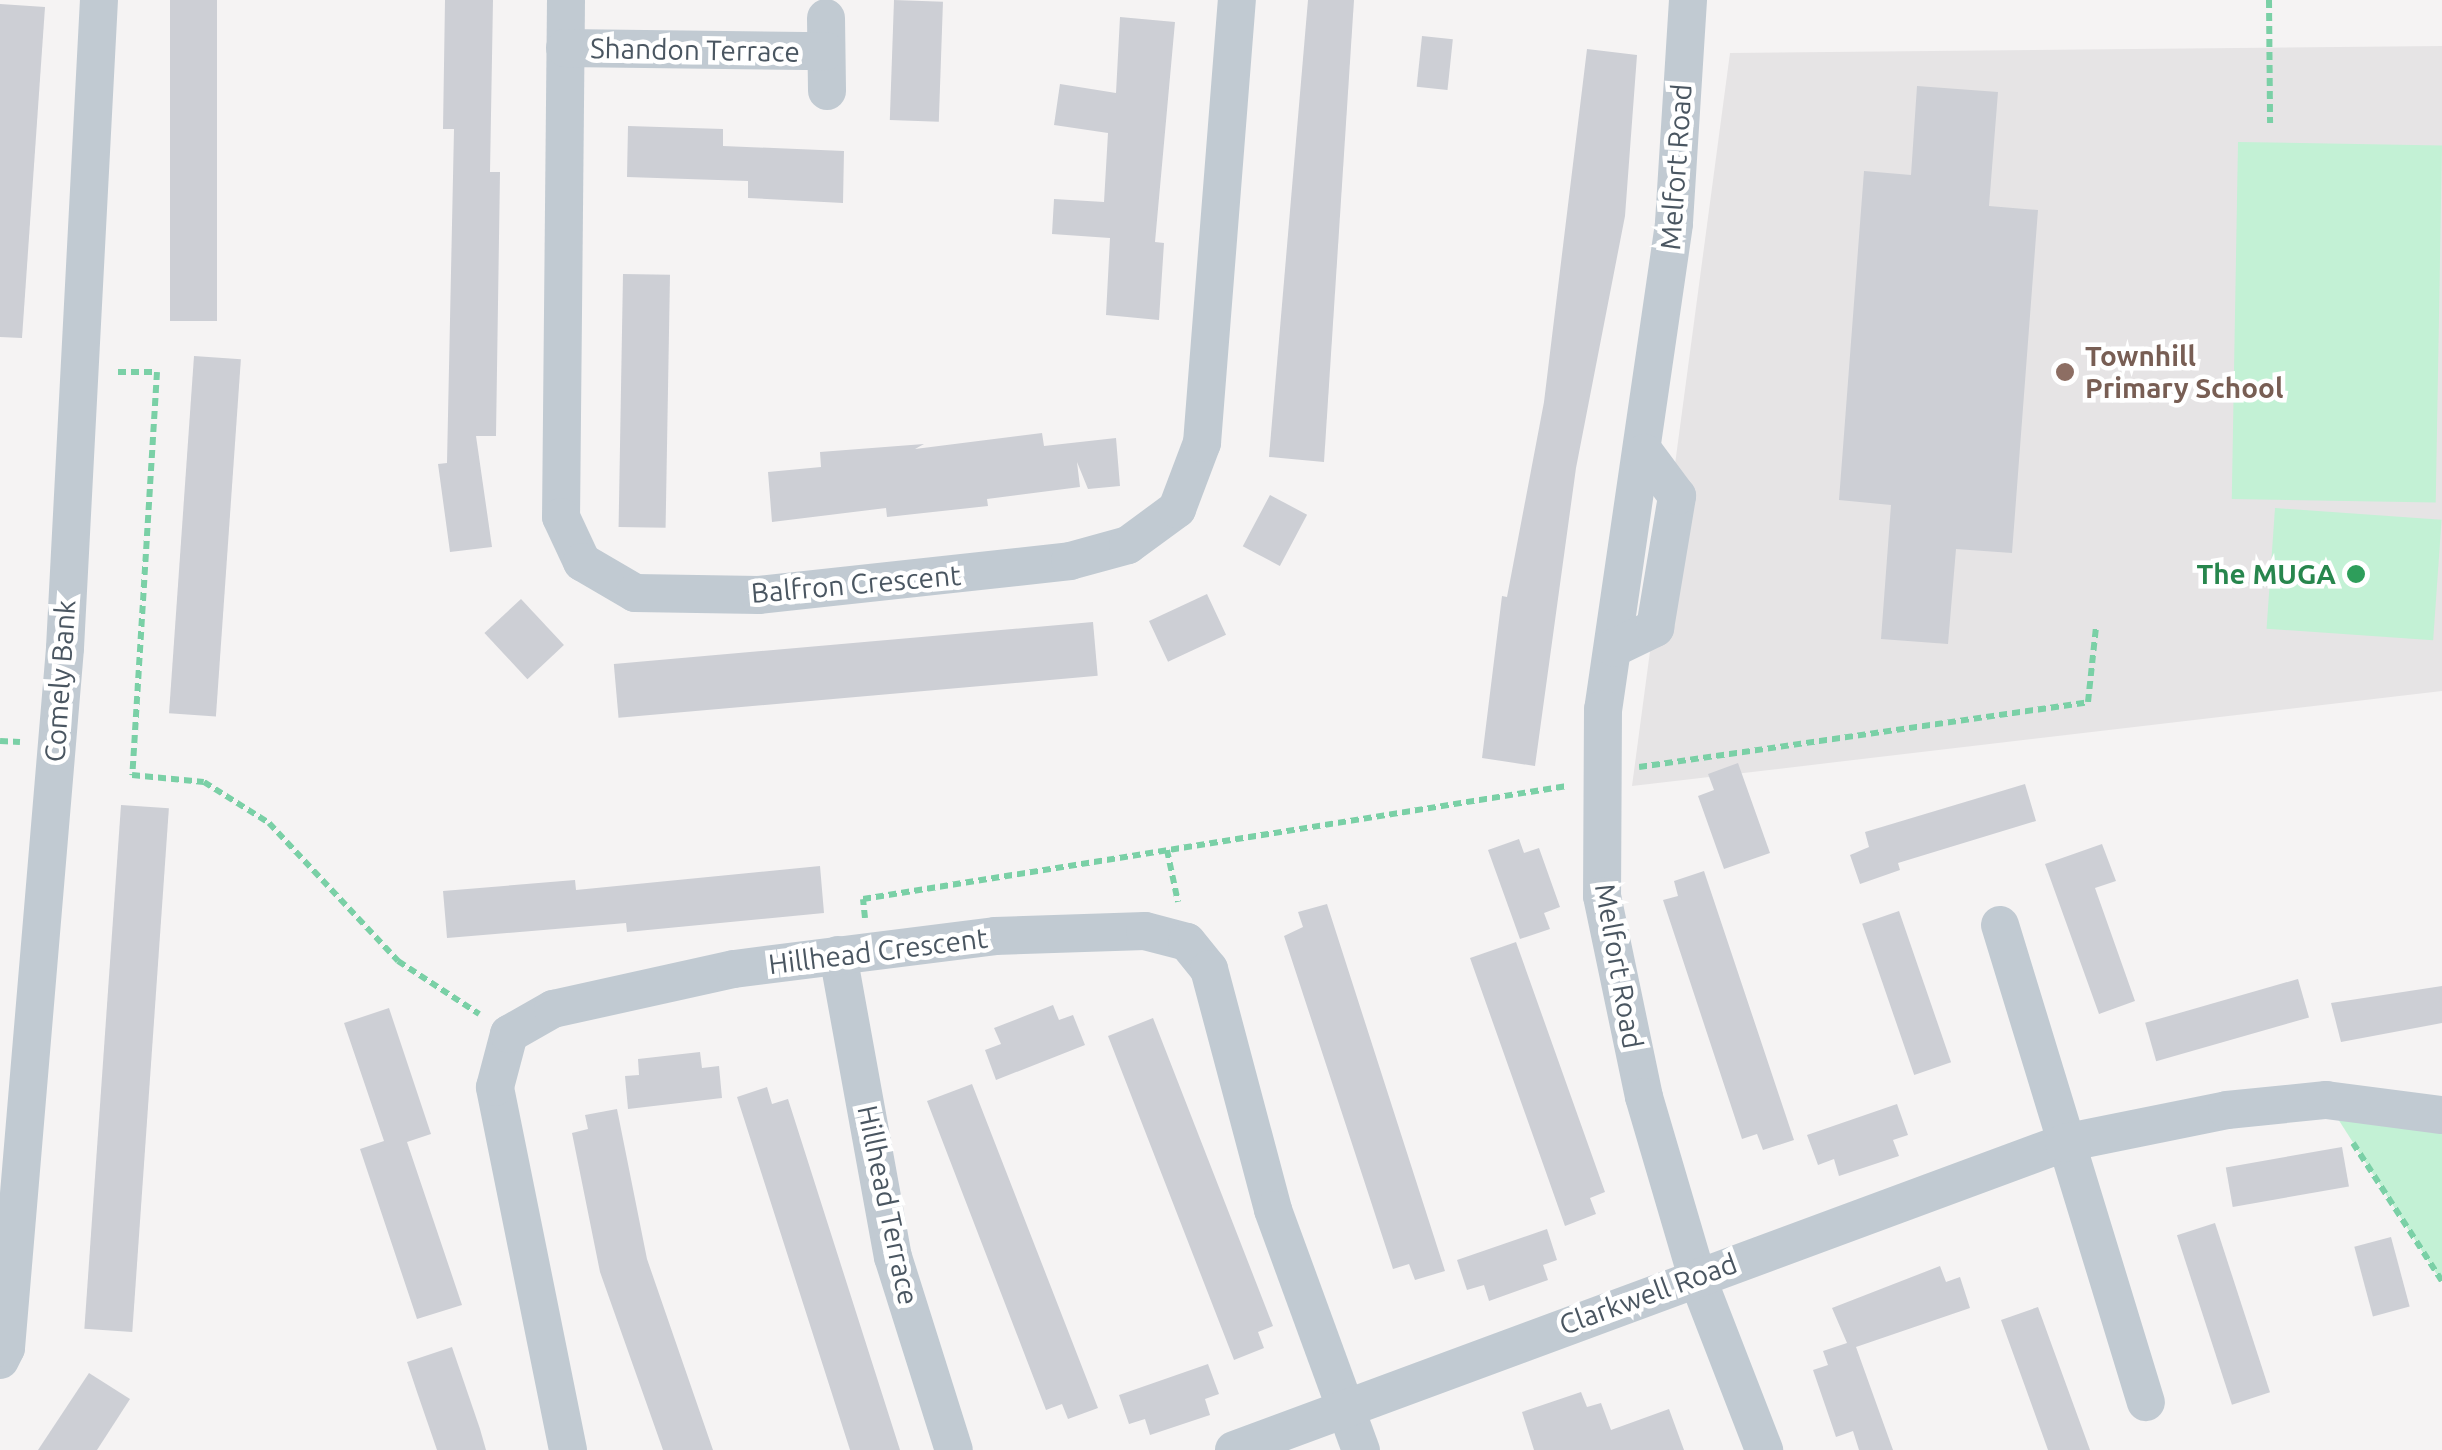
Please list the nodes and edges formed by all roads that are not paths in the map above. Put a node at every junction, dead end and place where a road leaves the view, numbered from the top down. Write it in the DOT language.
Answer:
graph roads {
  1 [pos="98,0"];
  2 [pos="566,0"];
  3 [pos="1236,0"];
  4 [pos="1688,0"];
  5 [pos="565,48"];
  6 [pos="827,91"];
  7 [pos="2000,926"];
  8 [pos="854,954"];
  9 [pos="2442,1116"];
  10 [pos="2064,1143"];
  11 [pos="1696,1276"];
  12 [pos="0,1360"];
  13 [pos="2146,1402"];
  14 [pos="1344,1408"];
  15 [pos="568,1450"];
  16 [pos="954,1450"];
  17 [pos="1234,1450"];
  18 [pos="1360,1450"];
  19 [pos="1764,1450"];
  1 -- 12 [label="street, Comely Bank"];
  2 -- 5 [label="street, Balfron Crescent"];
  3 -- 5 [label="street, Balfron Crescent"];
  4 -- 11 [label="street, Melfort Road"];
  5 -- 6 [label="street, Shandon Terrace"];
  7 -- 10 [label="street"];
  8 -- 14 [label="street, Hillhead Crescent"];
  8 -- 15 [label="street, Hillhead Crescent"];
  8 -- 16 [label="street, Hillhead Terrace"];
  9 -- 10 [label="street, Clarkwell Road"];
  10 -- 11 [label="street, Clarkwell Road"];
  10 -- 13 [label="street"];
  11 -- 14 [label="street, Clarkwell Road"];
  11 -- 19 [label="street, Melfort Road"];
  14 -- 17 [label="street, Clarkwell Road"];
  14 -- 18 [label="street, Hillhead Crescent"];
}
